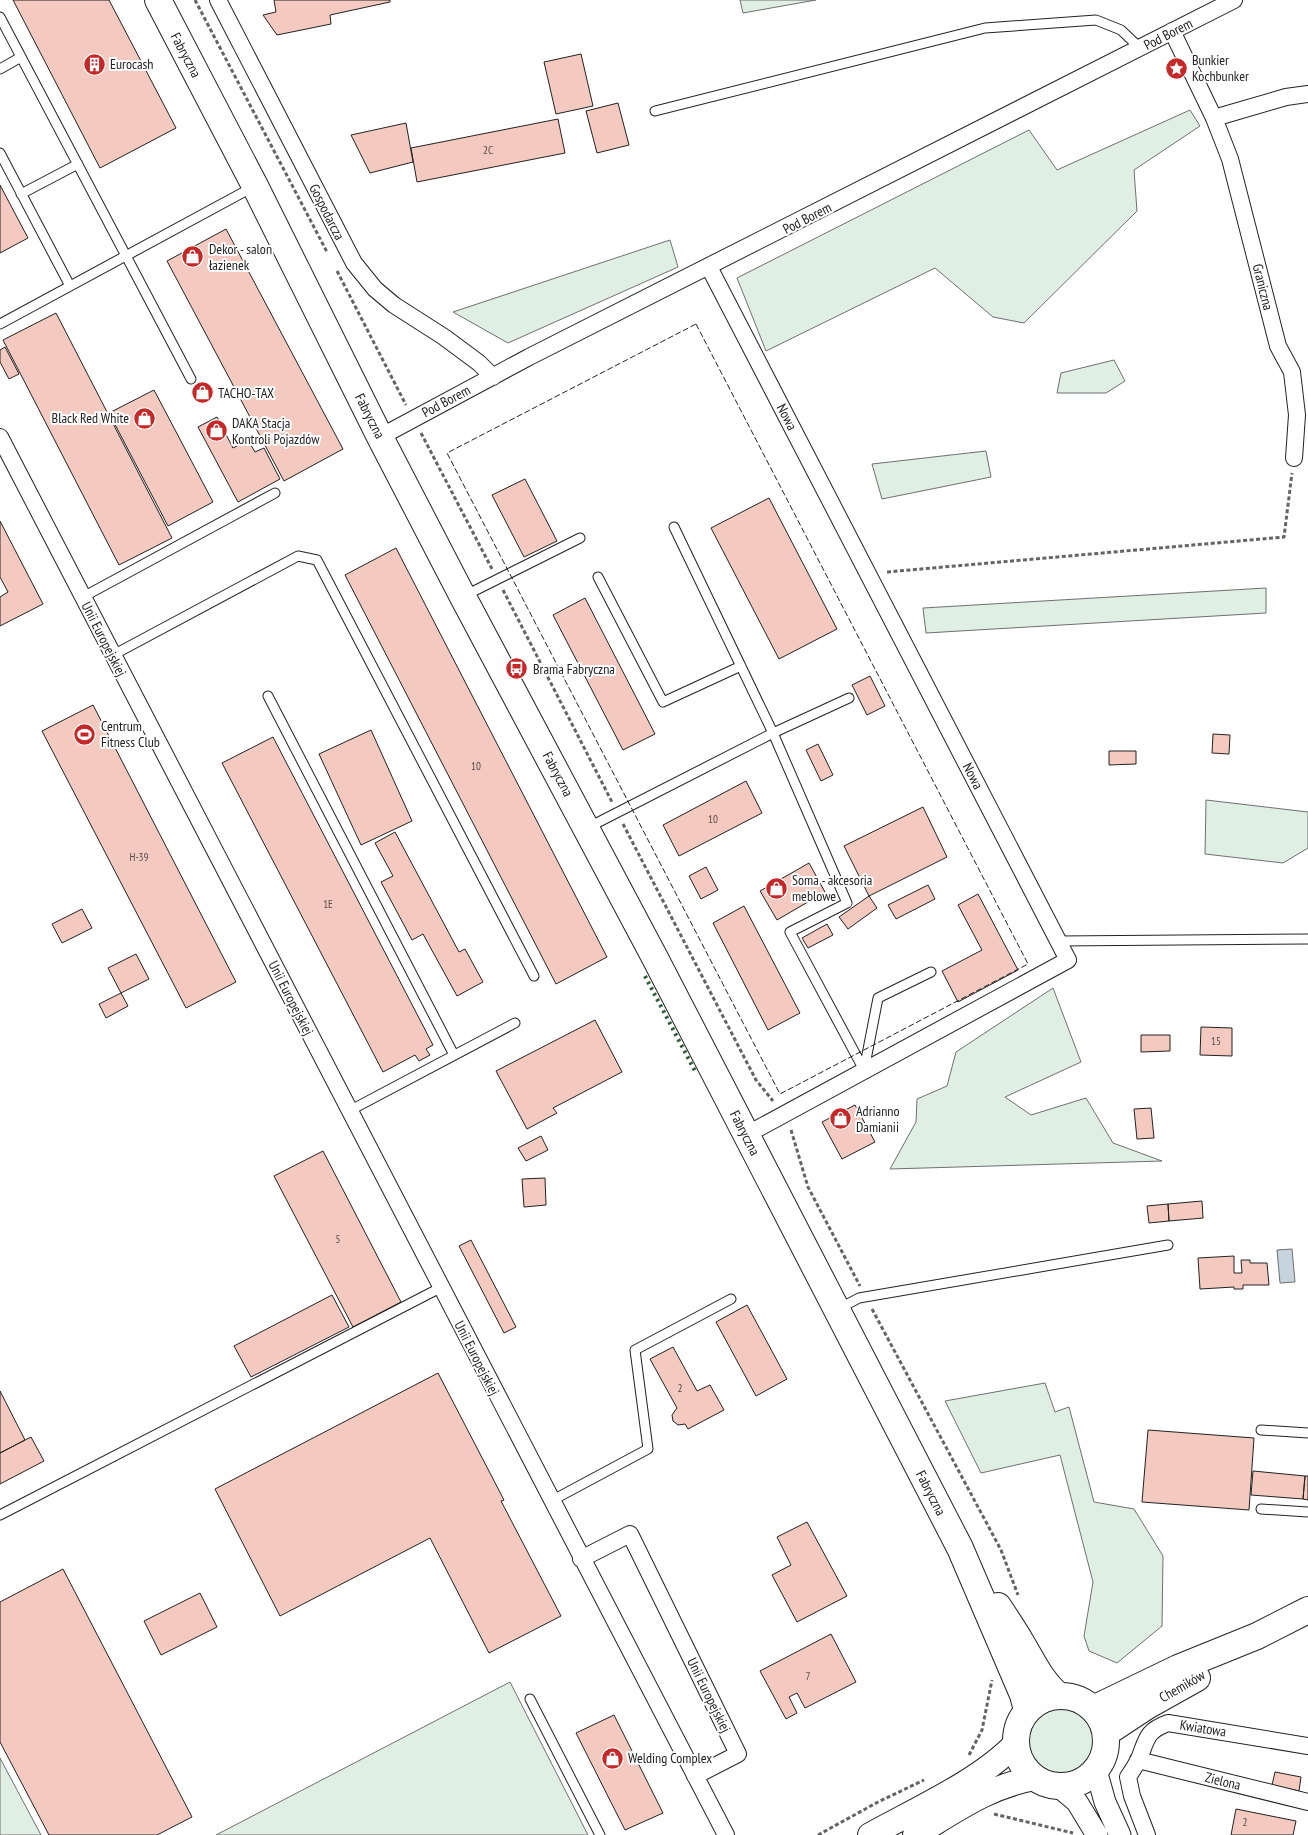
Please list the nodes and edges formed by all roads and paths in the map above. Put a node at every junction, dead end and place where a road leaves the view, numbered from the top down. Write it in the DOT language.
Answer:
graph roads {
  1 [pos="158,0"];
  2 [pos="195,0"];
  3 [pos="218,0"];
  4 [pos="1234,0"];
  5 [pos="0,17"];
  6 [pos="1172,31"];
  7 [pos="1140,48"];
  8 [pos="21,57"];
  9 [pos="0,69"];
  10 [pos="1308,94"];
  11 [pos="655,110"];
  12 [pos="1214,118"];
  13 [pos="0,154"];
  14 [pos="78,164"];
  15 [pos="255,186"];
  16 [pos="21,194"];
  17 [pos="327,253"];
  18 [pos="126,256"];
  19 [pos="709,267"];
  20 [pos="336,270"];
  21 [pos="70,286"];
  22 [pos="0,324"];
  23 [pos="493,377"];
  24 [pos="191,379"];
  25 [pos="413,418"];
  26 [pos="0,437"];
  27 [pos="380,437"];
  28 [pos="1294,458"];
  29 [pos="275,493"];
  30 [pos="674,527"];
  31 [pos="580,538"];
  32 [pos="868,574"];
  33 [pos="598,577"];
  34 [pos="497,579"];
  35 [pos="83,597"];
  36 [pos="463,597"];
  37 [pos="113,655"];
  38 [pos="741,666"];
  39 [pos="268,696"];
  40 [pos="849,698"];
  41 [pos="773,733"];
  42 [pos="617,812"];
  43 [pos="586,829"];
  44 [pos="1308,938"];
  45 [pos="1059,941"];
  46 [pos="931,972"];
  47 [pos="534,976"];
  48 [pos="515,1023"];
  49 [pos="454,1055"];
  50 [pos="864,1070"];
  51 [pos="349,1111"];
  52 [pos="784,1115"];
  53 [pos="746,1135"];
  54 [pos="1168,1245"];
  55 [pos="440,1288"];
  56 [pos="866,1297"];
  57 [pos="731,1299"];
  58 [pos="838,1310"];
  59 [pos="1260,1430"];
  60 [pos="1308,1433"];
  61 [pos="551,1501"];
  62 [pos="1260,1509"];
  63 [pos="1308,1512"];
  64 [pos="0,1515"];
  65 [pos="960,1548"];
  66 [pos="581,1559"];
  67 [pos="1021,1602"];
  68 [pos="1308,1610"];
  69 [pos="1257,1636"];
  70 [pos="993,1671"];
  71 [pos="1059,1696"];
  72 [pos="530,1699"];
  73 [pos="1093,1709"];
  74 [pos="1027,1710"];
  75 [pos="1106,1733"];
  76 [pos="1016,1743"];
  77 [pos="1308,1746"];
  78 [pos="1138,1760"];
  79 [pos="965,1763"];
  80 [pos="1096,1770"];
  81 [pos="695,1776"];
  82 [pos="931,1778"];
  83 [pos="1047,1782"];
  84 [pos="1308,1802"];
  85 [pos="992,1814"];
  86 [pos="1074,1833"];
  87 [pos="600,1835"];
  88 [pos="726,1835"];
  89 [pos="818,1835"];
  90 [pos="870,1835"];
  91 [pos="915,1835"];
  92 [pos="1097,1835"];
  93 [pos="1120,1835"];
  94 [pos="1147,1835"];
  1 -- 15 [label="main road, Fabryczna"];
  2 -- 17 [label="path"];
  3 -- 23 [label="street, Gospodarcza"];
  4 -- 6 [label="street, Pod Borem"];
  5 -- 8 [label="lane"];
  6 -- 7 [label="street, Pod Borem"];
  6 -- 12 [label="street, Graniczna"];
  7 -- 11 [label="lane"];
  7 -- 19 [label="street, Pod Borem"];
  8 -- 9 [label="lane"];
  8 -- 14 [label="lane"];
  10 -- 12 [label="street"];
  12 -- 28 [label="street, Graniczna"];
  13 -- 16 [label="lane"];
  14 -- 16 [label="lane"];
  14 -- 18 [label="lane"];
  15 -- 18 [label="lane"];
  15 -- 27 [label="main road, Fabryczna"];
  16 -- 21 [label="lane"];
  18 -- 21 [label="lane"];
  18 -- 24 [label="lane"];
  19 -- 23 [label="street, Pod Borem"];
  19 -- 32 [label="street, Nowa"];
  20 -- 25 [label="path"];
  21 -- 22 [label="lane"];
  23 -- 25 [label="street, Pod Borem"];
  25 -- 27 [label="street, Pod Borem"];
  25 -- 34 [label="path"];
  26 -- 35 [label="street, Unii Europejskiej"];
  27 -- 36 [label="main road, Fabryczna"];
  28 -- 32 [label="path"];
  29 -- 35 [label="lane"];
  30 -- 38 [label="lane"];
  31 -- 34 [label="lane"];
  32 -- 45 [label="street, Nowa"];
  33 -- 38 [label="lane"];
  34 -- 36 [label="lane"];
  34 -- 42 [label="path"];
  35 -- 37 [label="street, Unii Europejskiej"];
  36 -- 43 [label="main road, Fabryczna"];
  37 -- 47 [label="lane"];
  37 -- 51 [label="street, Unii Europejskiej"];
  38 -- 41 [label="lane"];
  39 -- 49 [label="lane"];
  40 -- 41 [label="lane"];
  41 -- 42 [label="lane"];
  41 -- 50 [label="lane"];
  42 -- 43 [label="lane"];
  42 -- 52 [label="path"];
  43 -- 53 [label="main road, Fabryczna"];
  44 -- 45 [label="lane"];
  45 -- 50 [label="street, Nowa"];
  46 -- 50 [label="lane"];
  48 -- 49 [label="lane"];
  49 -- 51 [label="lane"];
  50 -- 52 [label="street, Nowa"];
  51 -- 55 [label="street, Unii Europejskiej"];
  52 -- 53 [label="street, Nowa"];
  52 -- 56 [label="path"];
  53 -- 58 [label="main road, Fabryczna"];
  54 -- 56 [label="lane"];
  55 -- 61 [label="street, Unii Europejskiej"];
  55 -- 64 [label="lane"];
  56 -- 58 [label="lane"];
  56 -- 67 [label="path"];
  57 -- 61 [label="lane"];
  58 -- 65 [label="main road, Fabryczna"];
  59 -- 60 [label="lane"];
  61 -- 66 [label="street, Unii Europejskiej"];
  62 -- 63 [label="lane"];
  65 -- 71 [label="main road, Fabryczna"];
  65 -- 74 [label="main road, Fabryczna"];
  66 -- 81 [label="street, Unii Europejskiej"];
  66 -- 81 [label="street, Unii Europejskiej"];
  68 -- 69 [label="main road, Chemików"];
  69 -- 73 [label="main road, Chemików"];
  69 -- 75 [label="main road, Chemików"];
  70 -- 79 [label="path"];
  71 -- 73 [label="main road"];
  71 -- 74 [label="main road"];
  72 -- 87 [label="lane"];
  73 -- 75 [label="main road"];
  74 -- 76 [label="main road"];
  75 -- 80 [label="main road"];
  76 -- 83 [label="main road"];
  76 -- 90 [label="main road"];
  77 -- 78 [label="street, Kwiatowa"];
  78 -- 84 [label="street, Zielona"];
  78 -- 94 [label="street, Kwiatowa"];
  80 -- 83 [label="main road"];
  80 -- 93 [label="street"];
  81 -- 88 [label="street, Unii Europejskiej"];
  82 -- 89 [label="path"];
  83 -- 91 [label="main road"];
  83 -- 92 [label="street"];
  85 -- 86 [label="path"];
}
